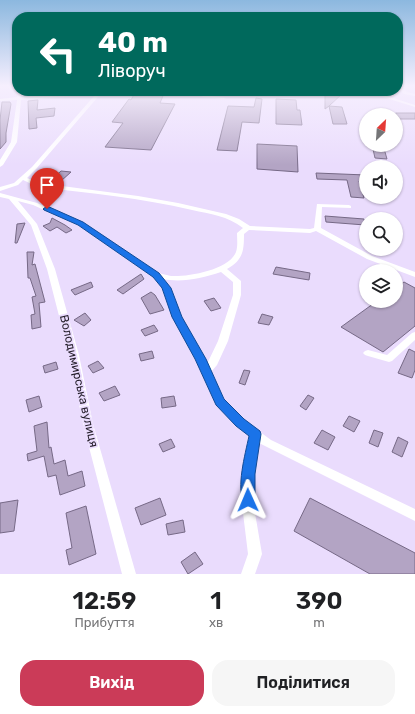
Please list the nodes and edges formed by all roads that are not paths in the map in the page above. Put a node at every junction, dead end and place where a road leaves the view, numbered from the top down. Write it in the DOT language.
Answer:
graph roads {
  1 [pos="17,112"];
  2 [pos="83,112"];
  3 [pos="0,165"];
  4 [pos="23,178"];
  5 [pos="0,189"];
  6 [pos="0,195"];
  7 [pos="11,198"];
  8 [pos="349,208"];
  9 [pos="248,228"];
  10 [pos="317,229"];
  11 [pos="221,268"];
  12 [pos="156,275"];
  13 [pos="415,275"];
  14 [pos="415,335"];
  15 [pos="368,353"];
  16 [pos="206,371"];
  17 [pos="255,434"];
  18 [pos="415,515"];
  19 [pos="129,574"];
  20 [pos="248,574"];
  1 -- 3 [label="street"];
  2 -- 4 [label="street"];
  4 -- 5 [label="street"];
  4 -- 9 [label="street"];
  6 -- 7 [label="street"];
  7 -- 12 [label="street"];
  7 -- 19 [label="street, Володимирська вулиця"];
  8 -- 10 [label="street"];
  9 -- 10 [label="street"];
  9 -- 11 [label="street"];
  10 -- 13 [label="street"];
  11 -- 12 [label="street"];
  11 -- 16 [label="street"];
  12 -- 16 [label="street"];
  14 -- 15 [label="street"];
  16 -- 17 [label="street"];
  17 -- 18 [label="street"];
  17 -- 20 [label="street"];
}
